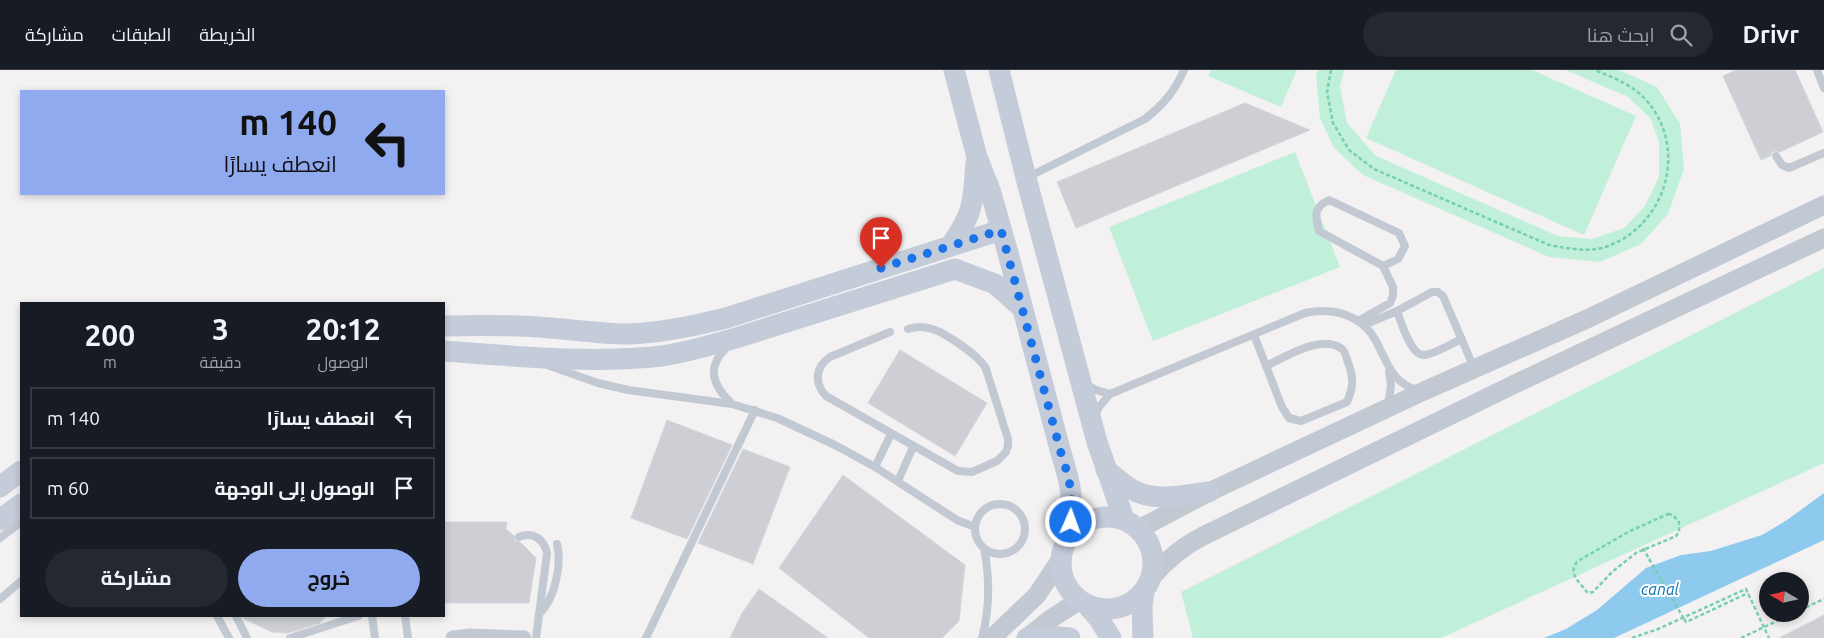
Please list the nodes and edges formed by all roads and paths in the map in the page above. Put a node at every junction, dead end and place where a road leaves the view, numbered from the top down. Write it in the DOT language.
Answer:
graph roads {
  1 [pos="954,70"];
  2 [pos="999,70"];
  3 [pos="1184,70"];
  4 [pos="1331,70"];
  5 [pos="1595,70"];
  6 [pos="1817,70"];
  7 [pos="1824,88"];
  8 [pos="1824,153"];
  9 [pos="1776,156"];
  10 [pos="977,157"];
  11 [pos="1026,178"];
  12 [pos="1824,205"];
  13 [pos="1001,230"];
  14 [pos="1824,238"];
  15 [pos="951,245"];
  16 [pos="1383,266"];
  17 [pos="1021,307"];
  18 [pos="1397,311"];
  19 [pos="1587,319"];
  20 [pos="1361,323"];
  21 [pos="445,326"];
  22 [pos="908,329"];
  23 [pos="890,332"];
  24 [pos="1254,334"];
  25 [pos="736,338"];
  26 [pos="1462,339"];
  27 [pos="445,352"];
  28 [pos="524,356"];
  29 [pos="1266,366"];
  30 [pos="1474,368"];
  31 [pos="1547,368"];
  32 [pos="1389,369"];
  33 [pos="1081,380"];
  34 [pos="1424,391"];
  35 [pos="1110,394"];
  36 [pos="732,404"];
  37 [pos="1388,408"];
  38 [pos="755,410"];
  39 [pos="1092,422"];
  40 [pos="891,434"];
  41 [pos="913,447"];
  42 [pos="875,467"];
  43 [pos="1106,470"];
  44 [pos="20,472"];
  45 [pos="898,481"];
  46 [pos="0,487"];
  47 [pos="1209,492"];
  48 [pos="20,505"];
  49 [pos="0,520"];
  50 [pos="20,523"];
  51 [pos="1131,524"];
  52 [pos="975,527"];
  53 [pos="1069,536"];
  54 [pos="518,537"];
  55 [pos="0,538"];
  56 [pos="557,544"];
  57 [pos="984,548"];
  58 [pos="1643,548"];
  59 [pos="1061,560"];
  60 [pos="20,582"];
  61 [pos="1147,585"];
  62 [pos="1748,593"];
  63 [pos="0,599"];
  64 [pos="1824,599"];
  65 [pos="1083,603"];
  66 [pos="1809,606"];
  67 [pos="539,614"];
  68 [pos="218,617"];
  69 [pos="236,617"];
  70 [pos="355,617"];
  71 [pos="372,617"];
  72 [pos="405,617"];
  73 [pos="1775,622"];
  74 [pos="1764,627"];
  75 [pos="229,638"];
  76 [pos="247,638"];
  77 [pos="290,638"];
  78 [pos="375,638"];
  79 [pos="408,638"];
  80 [pos="453,638"];
  81 [pos="524,638"];
  82 [pos="536,638"];
  83 [pos="646,638"];
  84 [pos="982,638"];
  85 [pos="992,638"];
  86 [pos="1027,638"];
  87 [pos="1070,638"];
  88 [pos="1111,638"];
  89 [pos="1143,638"];
  90 [pos="1632,638"];
  91 [pos="1741,638"];
  92 [pos="1769,638"];
  1 -- 10 [label="main road"];
  2 -- 11 [label="main road"];
  3 -- 11 [label="lane"];
  4 -- 5 [label="path"];
  6 -- 7 [label="lane"];
  8 -- 9 [label="lane"];
  10 -- 13 [label="main road"];
  10 -- 15 [label="main road"];
  11 -- 33 [label="main road"];
  12 -- 19 [label="street"];
  13 -- 15 [label="main road"];
  13 -- 17 [label="main road"];
  14 -- 31 [label="street"];
  15 -- 21 [label="main road"];
  16 -- 16 [label="lane"];
  16 -- 20 [label="lane"];
  17 -- 25 [label="main road"];
  17 -- 53 [label="main road"];
  18 -- 20 [label="lane"];
  18 -- 26 [label="lane"];
  18 -- 26 [label="lane"];
  19 -- 30 [label="street"];
  19 -- 31 [label="street"];
  20 -- 24 [label="lane"];
  20 -- 32 [label="lane"];
  22 -- 41 [label="lane"];
  23 -- 40 [label="lane"];
  24 -- 29 [label="lane"];
  24 -- 35 [label="lane"];
  25 -- 28 [label="main road"];
  25 -- 36 [label="lane"];
  26 -- 30 [label="lane"];
  27 -- 28 [label="main road"];
  28 -- 36 [label="lane"];
  29 -- 29 [label="lane"];
  30 -- 34 [label="street"];
  31 -- 61 [label="street"];
  32 -- 34 [label="lane"];
  32 -- 37 [label="lane"];
  33 -- 35 [label="lane"];
  33 -- 39 [label="main road"];
  34 -- 37 [label="street"];
  35 -- 39 [label="lane"];
  36 -- 38 [label="lane"];
  37 -- 47 [label="street"];
  38 -- 42 [label="lane"];
  38 -- 83 [label="lane"];
  39 -- 43 [label="main road"];
  40 -- 41 [label="lane"];
  40 -- 42 [label="lane"];
  41 -- 45 [label="lane"];
  42 -- 45 [label="lane"];
  43 -- 47 [label="main road"];
  43 -- 51 [label="main road"];
  44 -- 46 [label="main road"];
  45 -- 52 [label="lane"];
  47 -- 51 [label="street"];
  48 -- 49 [label="main road"];
  50 -- 55 [label="lane"];
  51 -- 53 [label="main road"];
  51 -- 61 [label="main road"];
  52 -- 57 [label="lane"];
  52 -- 57 [label="lane"];
  53 -- 59 [label="main road"];
  54 -- 67 [label="lane"];
  56 -- 67 [label="lane"];
  57 -- 84 [label="lane"];
  58 -- 58 [label="path"];
  58 -- 62 [label="path, bridge"];
  59 -- 65 [label="main road"];
  59 -- 85 [label="street"];
  60 -- 63 [label="lane"];
  61 -- 65 [label="main road"];
  61 -- 89 [label="main road"];
  62 -- 74 [label="path"];
  62 -- 90 [label="path"];
  64 -- 66 [label="path"];
  65 -- 86 [label="street"];
  65 -- 88 [label="main road"];
  67 -- 82 [label="lane"];
  68 -- 75 [label="lane"];
  69 -- 76 [label="lane"];
  70 -- 77 [label="lane"];
  71 -- 78 [label="lane"];
  72 -- 79 [label="lane"];
  73 -- 74 [label="path"];
  74 -- 91 [label="path"];
  74 -- 92 [label="path"];
  80 -- 81 [label="street"];
  86 -- 87 [label="main road"];
}
